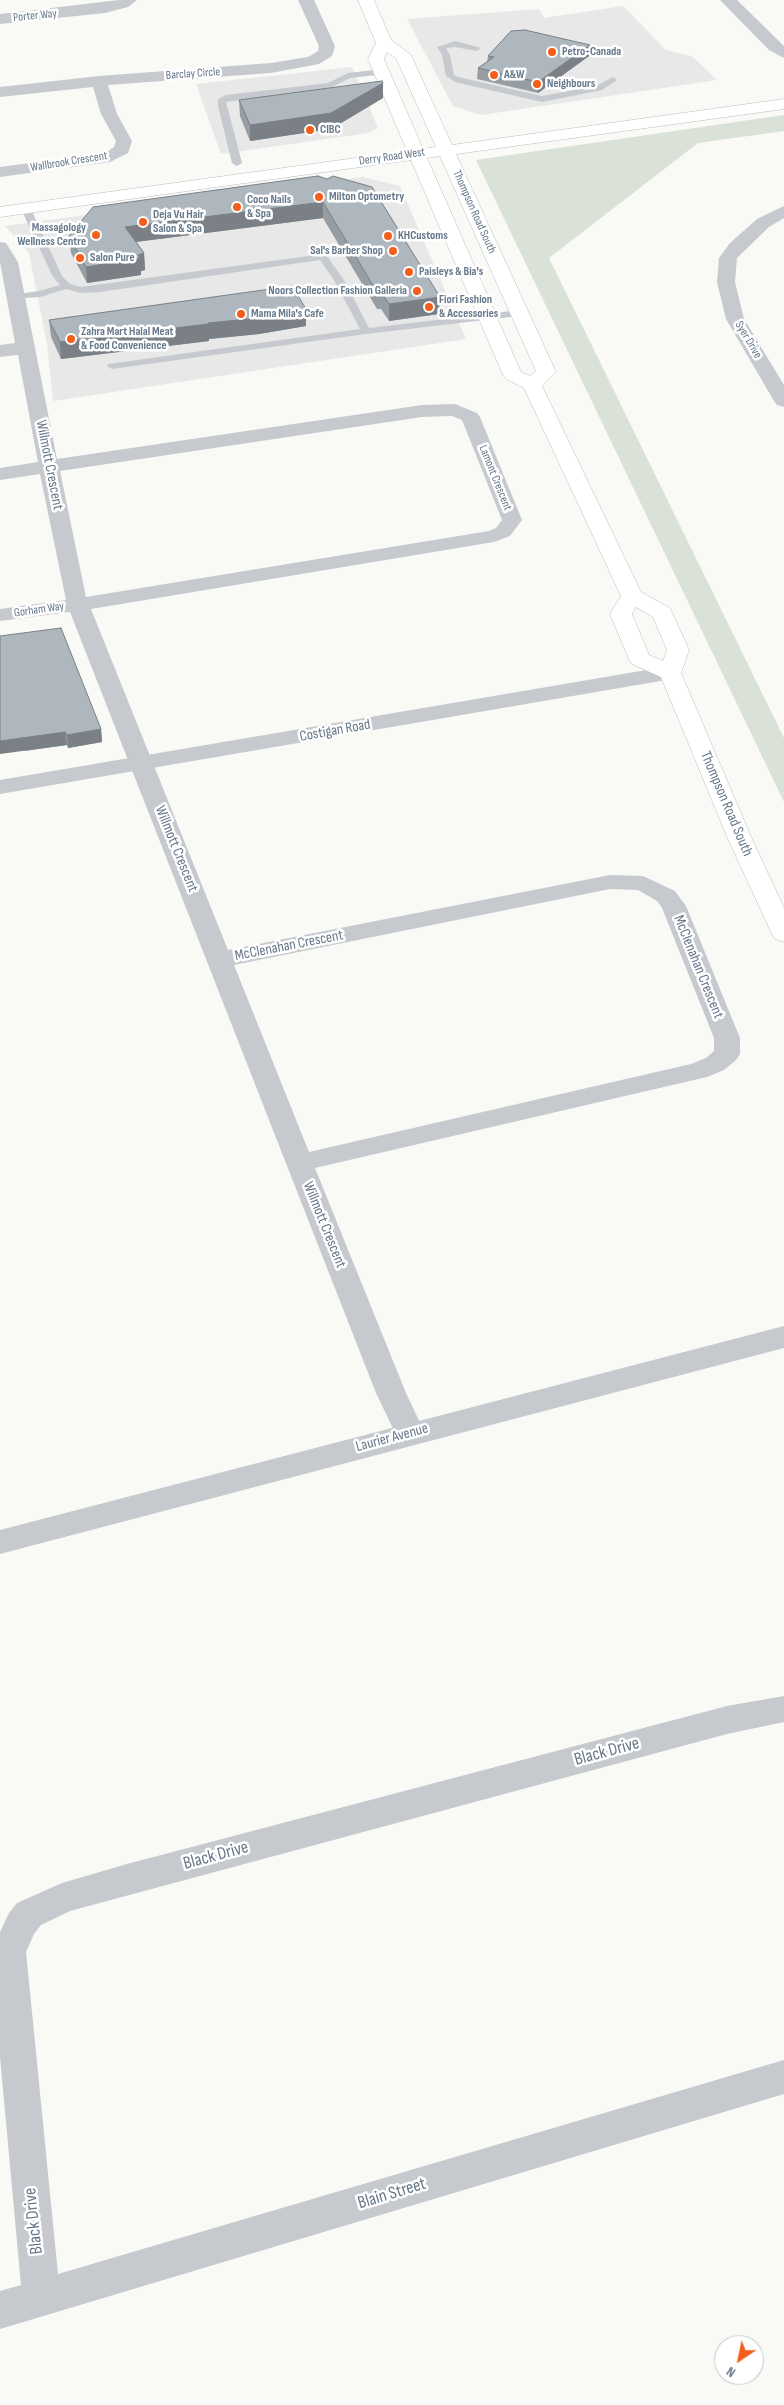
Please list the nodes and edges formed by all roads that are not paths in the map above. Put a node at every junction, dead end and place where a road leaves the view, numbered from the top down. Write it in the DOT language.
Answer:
graph roads {
  1 [pos="129,0"];
  2 [pos="306,0"];
  3 [pos="366,0"];
  4 [pos="728,0"];
  5 [pos="0,20"];
  6 [pos="384,43"];
  7 [pos="477,48"];
  8 [pos="784,53"];
  9 [pos="382,72"];
  10 [pos="613,80"];
  11 [pos="99,81"];
  12 [pos="0,92"];
  13 [pos="784,104"];
  14 [pos="660,105"];
  15 [pos="443,143"];
  16 [pos="413,146"];
  17 [pos="236,163"];
  18 [pos="217,165"];
  19 [pos="0,172"];
  20 [pos="26,209"];
  21 [pos="784,211"];
  22 [pos="0,212"];
  23 [pos="0,247"];
  24 [pos="66,286"];
  25 [pos="15,297"];
  26 [pos="518,313"];
  27 [pos="489,317"];
  28 [pos="366,331"];
  29 [pos="25,348"];
  30 [pos="0,351"];
  31 [pos="112,366"];
  32 [pos="532,385"];
  33 [pos="784,401"];
  34 [pos="50,466"];
  35 [pos="0,474"];
  36 [pos="632,596"];
  37 [pos="78,604"];
  38 [pos="0,615"];
  39 [pos="670,673"];
  40 [pos="141,764"];
  41 [pos="0,787"];
  42 [pos="784,934"];
  43 [pos="219,960"];
  44 [pos="299,1163"];
  45 [pos="784,1337"];
  46 [pos="410,1433"];
  47 [pos="0,1542"];
  48 [pos="784,1709"];
  49 [pos="784,2077"];
  50 [pos="41,2298"];
  51 [pos="0,2310"];
  1 -- 5 [label="street, Porter Way"];
  2 -- 11 [label="street, Barclay Circle"];
  3 -- 6 [label="main road"];
  4 -- 8 [label="street"];
  6 -- 9 [label="main road, Thompson Road South"];
  6 -- 15 [label="main road, Thompson Road South"];
  7 -- 10 [label="lane"];
  9 -- 16 [label="main road, Thompson Road South"];
  9 -- 17 [label="lane"];
  11 -- 12 [label="street, Barclay Circle"];
  11 -- 19 [label="street, Wallbrook Crescent"];
  13 -- 15 [label="main road, Derry Road West"];
  14 -- 15 [label="main road, Derry Road West"];
  15 -- 16 [label="main road, Derry Road West"];
  15 -- 26 [label="main road, Thompson Road South"];
  16 -- 17 [label="main road, Derry Road West"];
  16 -- 20 [label="main road, Derry Road West"];
  16 -- 27 [label="main road, Thompson Road South"];
  17 -- 18 [label="main road, Derry Road West"];
  20 -- 22 [label="main road, Derry Road West"];
  20 -- 24 [label="lane"];
  21 -- 33 [label="street, Syer Drive"];
  23 -- 25 [label="street, Willmott Crescent"];
  24 -- 25 [label="lane"];
  24 -- 28 [label="lane"];
  25 -- 29 [label="street, Willmott Crescent"];
  26 -- 27 [label="lane"];
  26 -- 32 [label="main road, Thompson Road South"];
  27 -- 28 [label="lane"];
  27 -- 32 [label="main road, Thompson Road South"];
  28 -- 31 [label="lane"];
  29 -- 30 [label="street"];
  29 -- 34 [label="street, Willmott Crescent"];
  32 -- 36 [label="main road"];
  34 -- 35 [label="street"];
  34 -- 37 [label="street, Willmott Crescent"];
  34 -- 37 [label="street, Lamont Crescent"];
  36 -- 39 [label="main road"];
  36 -- 39 [label="main road"];
  37 -- 38 [label="street, Gorham Way"];
  37 -- 40 [label="street, Willmott Crescent"];
  39 -- 40 [label="street, Costigan Road"];
  39 -- 42 [label="main road, Thompson Road South"];
  40 -- 41 [label="street, Costigan Road"];
  40 -- 43 [label="street, Willmott Crescent"];
  43 -- 44 [label="street, Willmott Crescent"];
  43 -- 44 [label="street, McClenahan Crescent"];
  44 -- 46 [label="street, Willmott Crescent"];
  45 -- 46 [label="street, Laurier Avenue"];
  46 -- 47 [label="street, Laurier Avenue"];
  48 -- 50 [label="street, Black Drive"];
  49 -- 50 [label="street, Blain Street"];
  50 -- 51 [label="street, Blain Street"];
}
